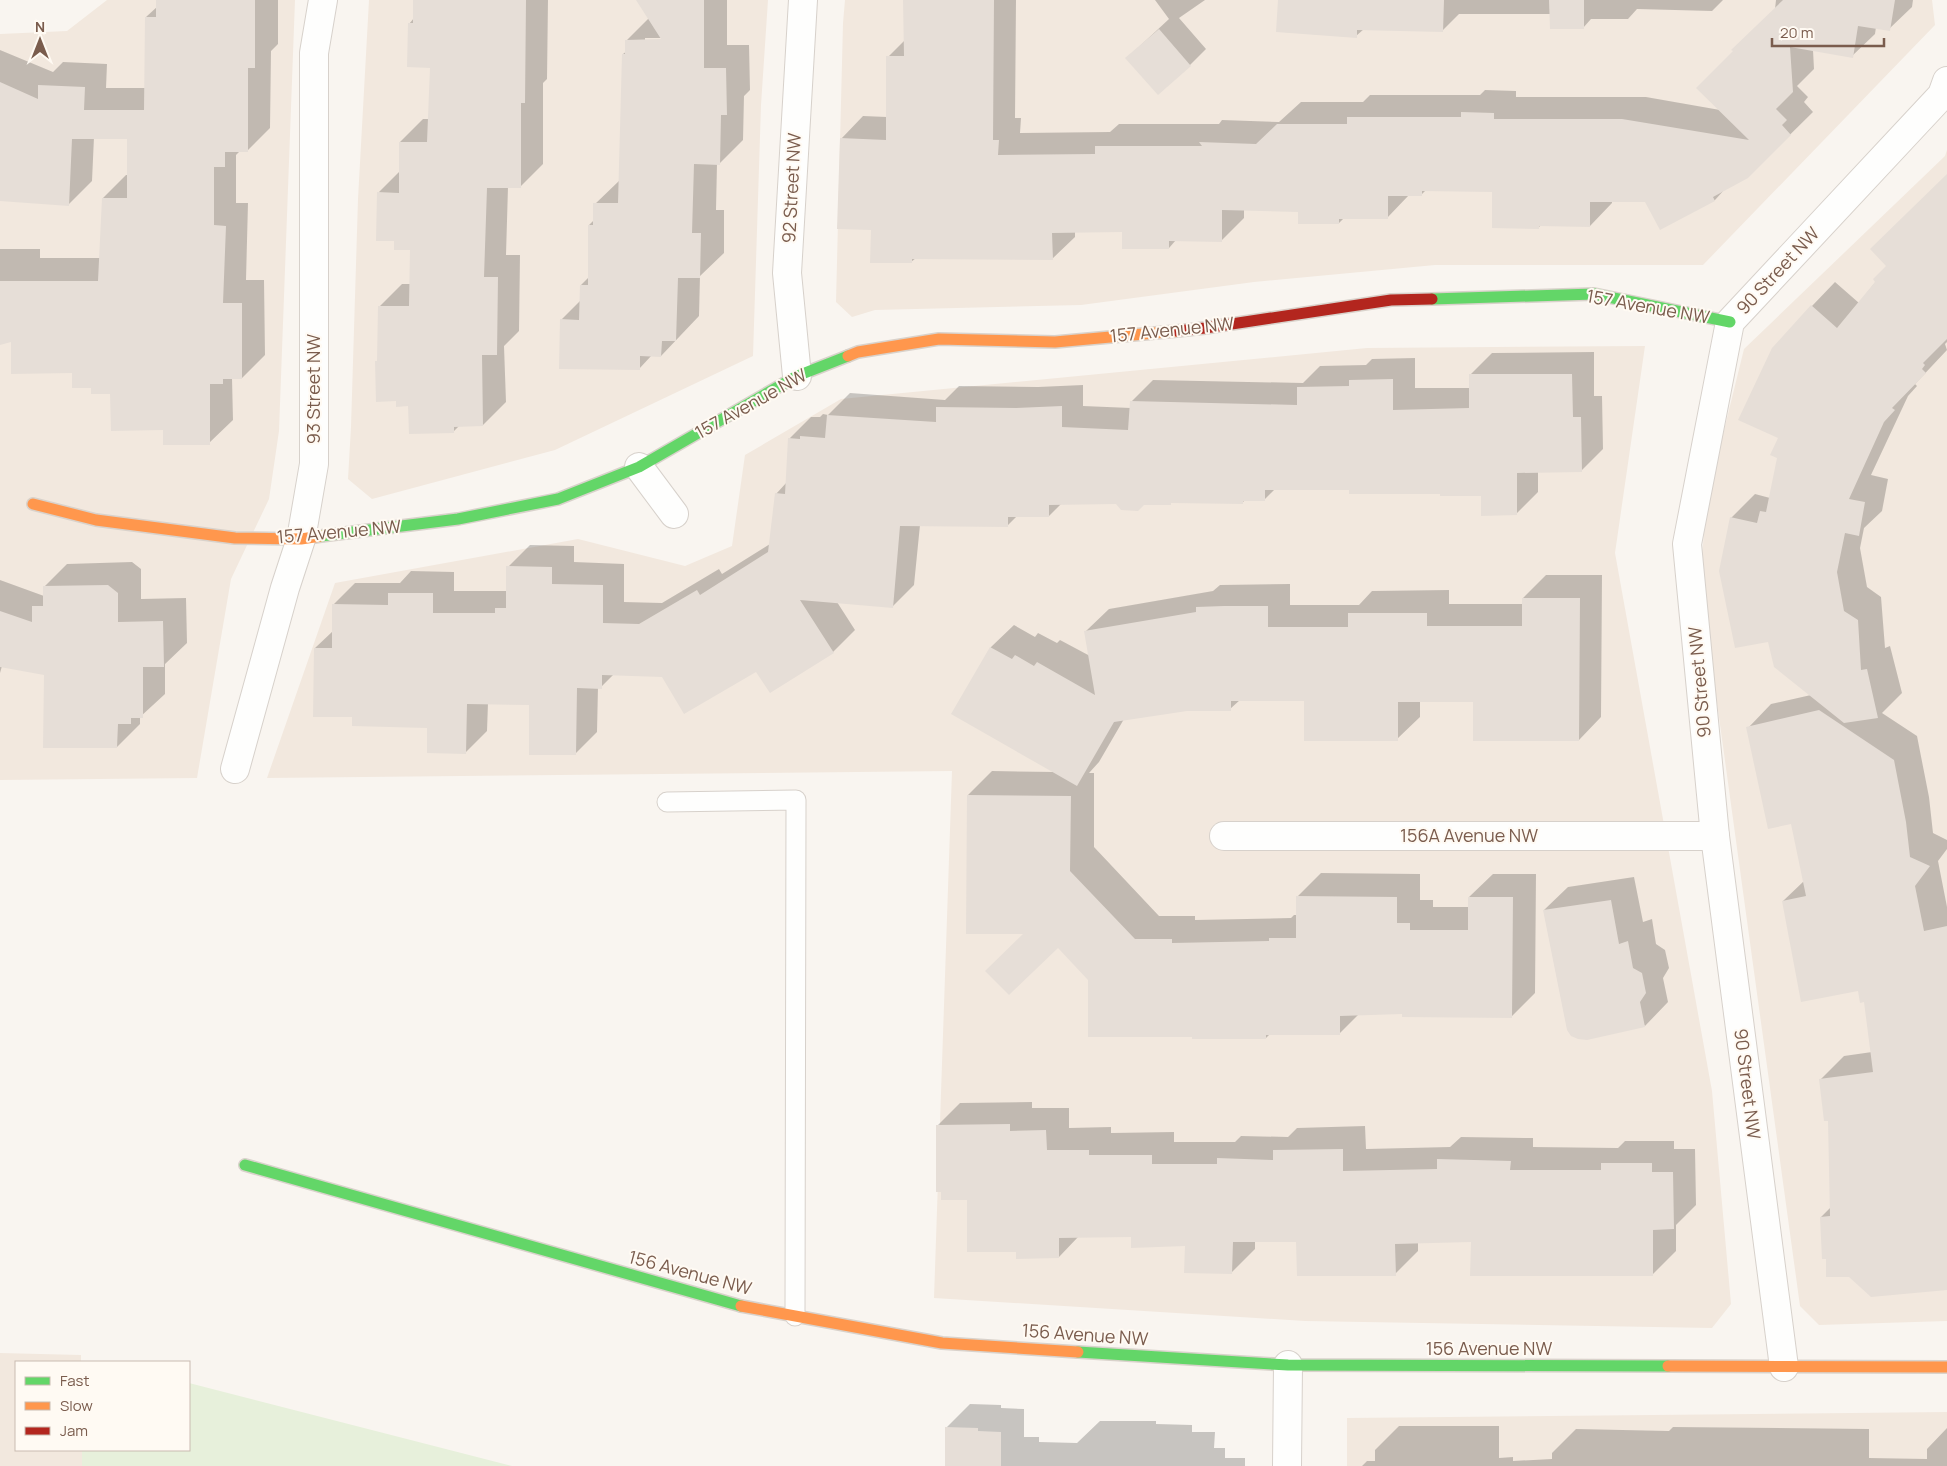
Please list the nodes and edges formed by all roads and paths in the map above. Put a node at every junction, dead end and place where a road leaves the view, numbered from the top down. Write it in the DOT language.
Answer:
graph roads {
  1 [pos="323,0"];
  2 [pos="803,0"];
  3 [pos="1947,81"];
  4 [pos="1730,322"];
  5 [pos="797,376"];
  6 [pos="639,467"];
  7 [pos="33,504"];
  8 [pos="674,514"];
  9 [pos="301,539"];
  10 [pos="235,769"];
  11 [pos="667,802"];
  12 [pos="1224,836"];
  13 [pos="1715,836"];
  14 [pos="245,1165"];
  15 [pos="795,1316"];
  16 [pos="1288,1365"];
  17 [pos="1784,1367"];
  18 [pos="1947,1367"];
  19 [pos="1287,1466"];
  1 -- 9 [label="street, 93 Street NW"];
  2 -- 5 [label="street, 92 Street NW"];
  3 -- 4 [label="street, 90 Street NW"];
  4 -- 5 [label="street, 157 Avenue NW"];
  4 -- 13 [label="street, 90 Street NW"];
  5 -- 6 [label="street, 157 Avenue NW"];
  6 -- 8 [label="street"];
  6 -- 9 [label="street, 157 Avenue NW"];
  7 -- 9 [label="street, 157 Avenue NW"];
  9 -- 10 [label="street, 93 Street NW"];
  11 -- 15 [label="lane"];
  12 -- 13 [label="street, 156A Avenue NW"];
  13 -- 17 [label="street, 90 Street NW"];
  14 -- 15 [label="street, 156 Avenue NW"];
  15 -- 16 [label="street, 156 Avenue NW"];
  16 -- 17 [label="street, 156 Avenue NW"];
  16 -- 19 [label="street"];
  17 -- 18 [label="street, 156 Avenue NW"];
}
